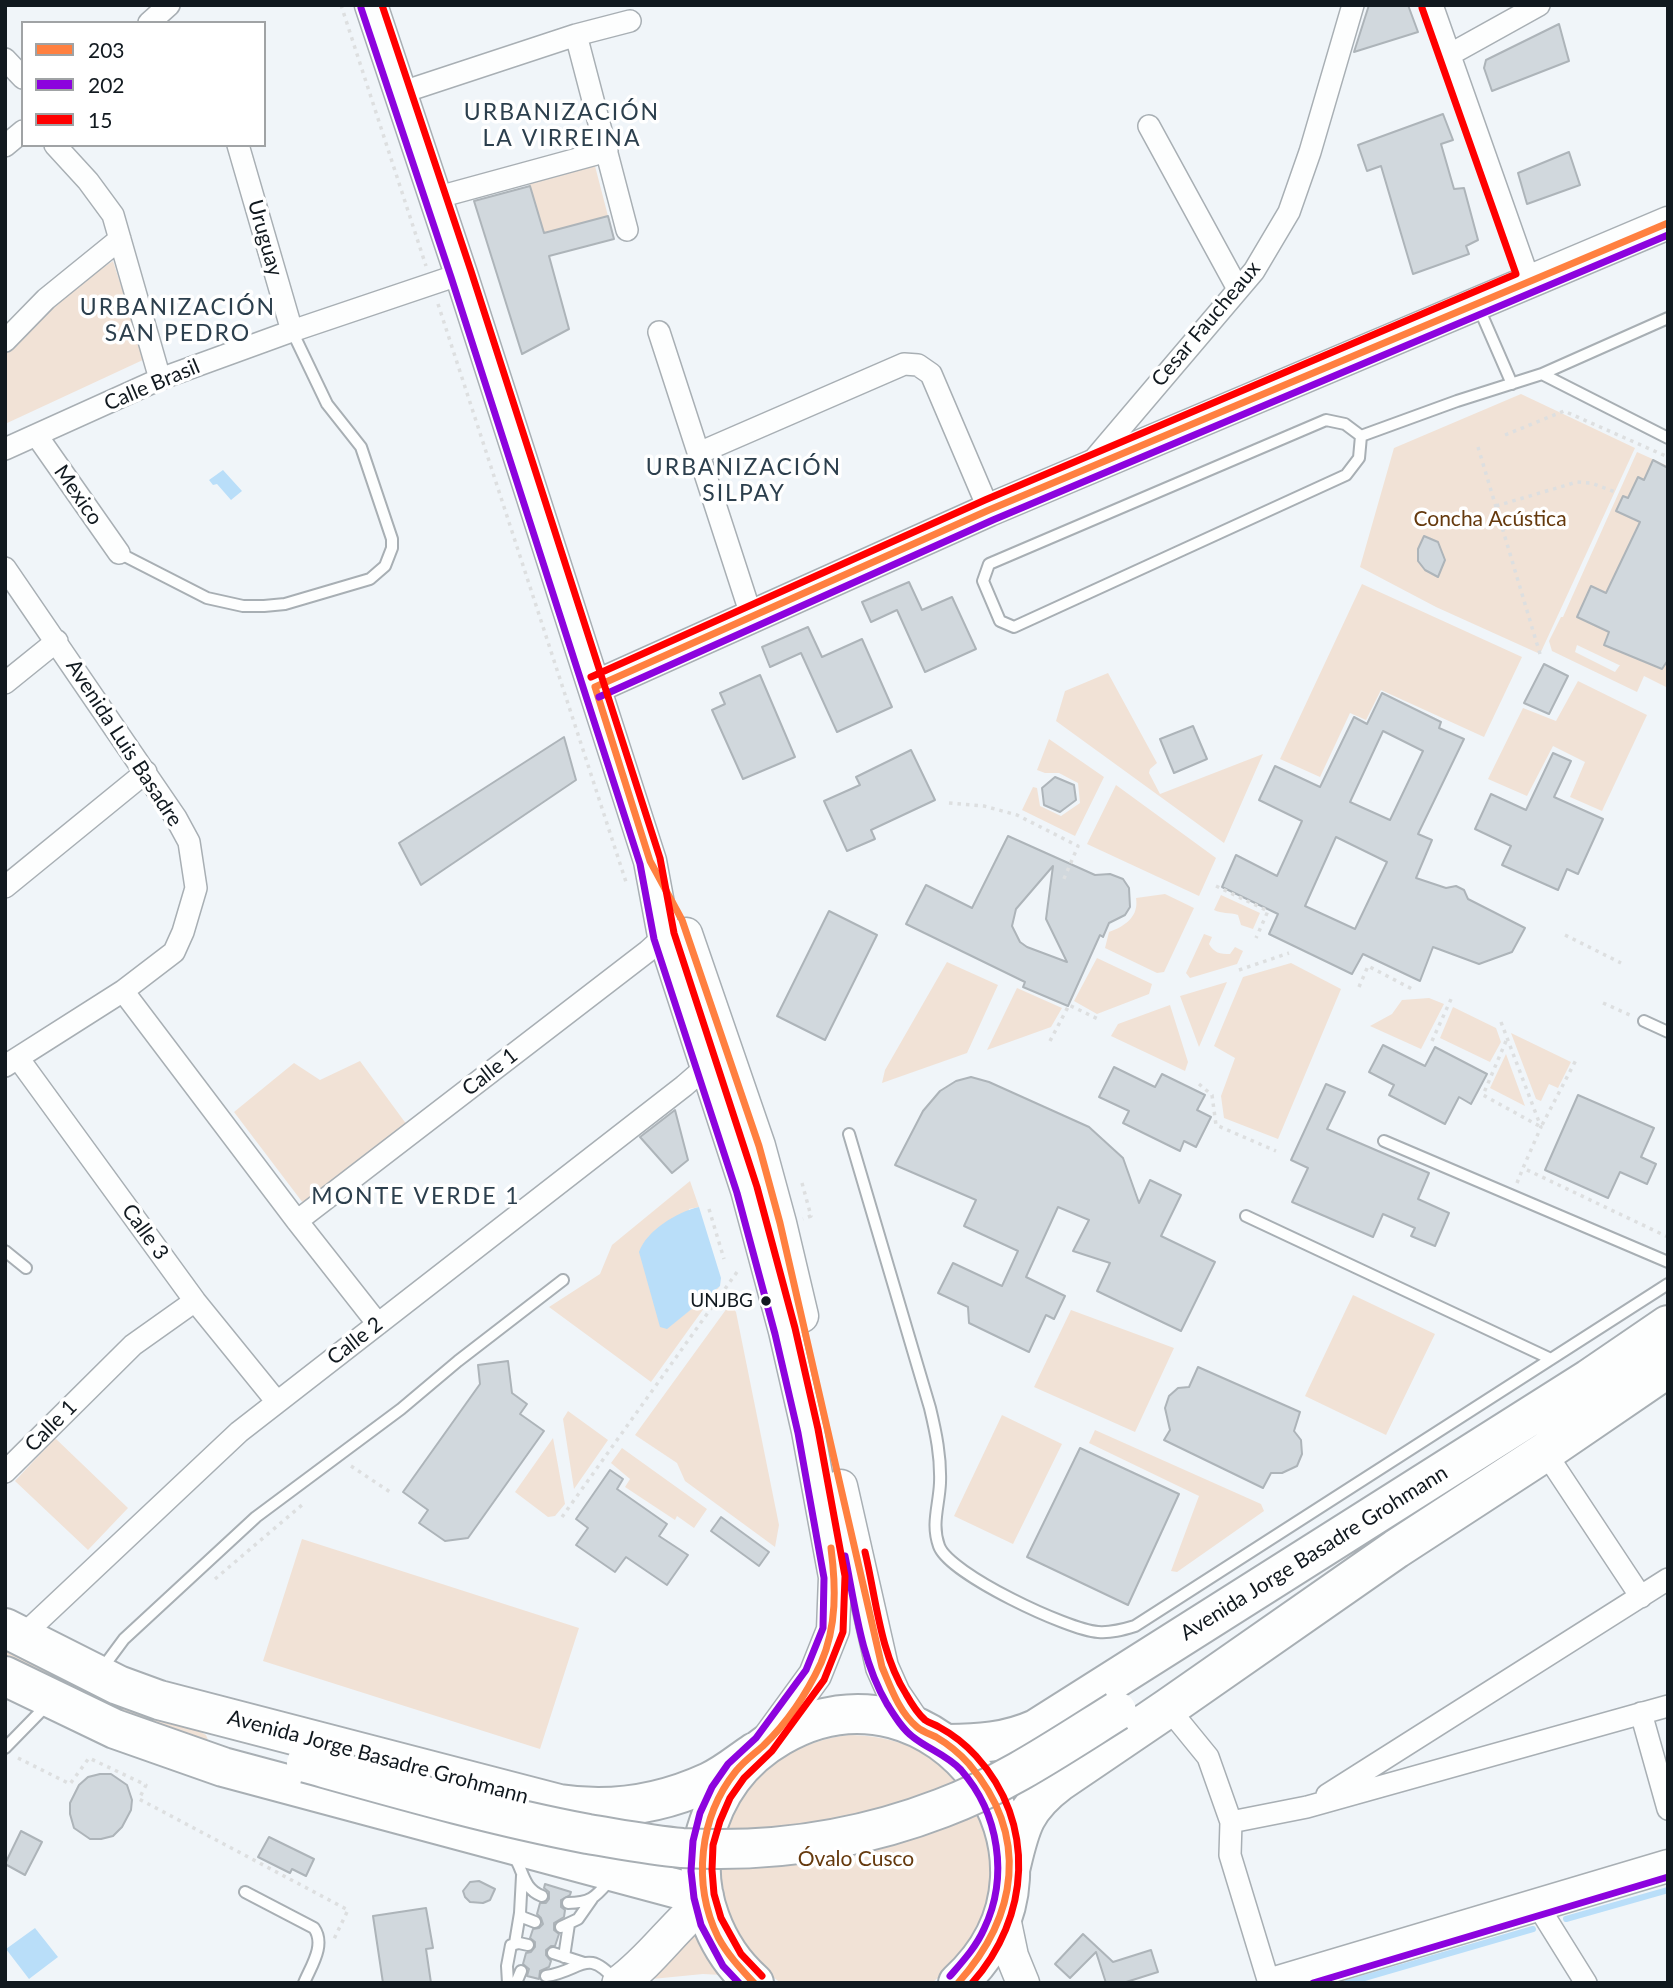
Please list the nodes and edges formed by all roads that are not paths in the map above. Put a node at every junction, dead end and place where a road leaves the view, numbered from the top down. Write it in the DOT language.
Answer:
graph roads {
  1 [pos="169,5"];
  2 [pos="371,5"];
  3 [pos="1353,5"];
  4 [pos="1432,5"];
  5 [pos="1539,5"];
  6 [pos="151,21"];
  7 [pos="630,21"];
  8 [pos="576,35"];
  9 [pos="1449,55"];
  10 [pos="5,59"];
  11 [pos="21,77"];
  12 [pos="400,93"];
  13 [pos="1149,126"];
  14 [pos="21,133"];
  15 [pos="5,146"];
  16 [pos="57,147"];
  17 [pos="239,147"];
  18 [pos="607,151"];
  19 [pos="435,198"];
  20 [pos="1668,223"];
  21 [pos="627,230"];
  22 [pos="120,239"];
  23 [pos="446,278"];
  24 [pos="1529,280"];
  25 [pos="1238,289"];
  26 [pos="1476,302"];
  27 [pos="1668,318"];
  28 [pos="292,331"];
  29 [pos="659,332"];
  30 [pos="5,341"];
  31 [pos="1542,374"];
  32 [pos="160,379"];
  33 [pos="1512,384"];
  34 [pos="37,436"];
  35 [pos="1361,436"];
  36 [pos="1668,438"];
  37 [pos="5,449"];
  38 [pos="699,453"];
  39 [pos="1086,469"];
  40 [pos="989,510"];
  41 [pos="119,553"];
  42 [pos="5,568"];
  43 [pos="751,615"];
  44 [pos="57,641"];
  45 [pos="5,683"];
  46 [pos="595,687"];
  47 [pos="146,772"];
  48 [pos="5,887"];
  49 [pos="673,928"];
  50 [pos="123,991"];
  51 [pos="1644,1021"];
  52 [pos="1668,1032"];
  53 [pos="12,1062"];
  54 [pos="707,1066"];
  55 [pos="849,1135"];
  56 [pos="1384,1141"];
  57 [pos="1246,1216"];
  58 [pos="297,1221"];
  59 [pos="5,1251"];
  60 [pos="1668,1262"];
  61 [pos="26,1268"];
  62 [pos="564,1280"];
  63 [pos="1668,1284"];
  64 [pos="195,1301"];
  65 [pos="379,1324"];
  66 [pos="1668,1325"];
  67 [pos="1551,1359"];
  68 [pos="1668,1367"];
  69 [pos="277,1402"];
  70 [pos="1545,1452"];
  71 [pos="5,1472"];
  72 [pos="1364,1523"];
  73 [pos="1396,1549"];
  74 [pos="1668,1579"];
  75 [pos="1641,1597"];
  76 [pos="13,1632"];
  77 [pos="97,1675"];
  78 [pos="5,1676"];
  79 [pos="52,1700"];
  80 [pos="159,1700"];
  81 [pos="1668,1706"];
  82 [pos="1168,1709"];
  83 [pos="1117,1711"];
  84 [pos="1641,1713"];
  85 [pos="932,1736"];
  86 [pos="150,1741"];
  87 [pos="5,1748"];
  88 [pos="760,1749"];
  89 [pos="306,1763"];
  90 [pos="1307,1807"];
  91 [pos="1668,1809"];
  92 [pos="1231,1822"];
  93 [pos="497,1840"];
  94 [pos="1668,1866"];
  95 [pos="1010,1870"];
  96 [pos="522,1876"];
  97 [pos="638,1879"];
  98 [pos="246,1892"];
  99 [pos="542,1896"];
  100 [pos="592,1899"];
  101 [pos="704,1899"];
  102 [pos="568,1903"];
  103 [pos="1538,1906"];
  104 [pos="520,1913"];
  105 [pos="1003,1913"];
  106 [pos="535,1922"];
  107 [pos="515,1943"];
  108 [pos="528,1945"];
  109 [pos="587,1963"];
  110 [pos="521,1971"];
  111 [pos="547,1976"];
  112 [pos="304,1983"];
  113 [pos="508,1983"];
  114 [pos="516,1983"];
  115 [pos="619,1983"];
  116 [pos="754,1983"];
  117 [pos="958,1983"];
  118 [pos="1023,1983"];
  119 [pos="1269,1983"];
  120 [pos="1275,1983"];
  121 [pos="1586,1983"];
  1 -- 6 [label="street"];
  2 -- 12 [label="main road"];
  3 -- 25 [label="street, Cesar Faucheaux"];
  4 -- 9 [label="street"];
  5 -- 9 [label="street"];
  7 -- 8 [label="street"];
  8 -- 12 [label="street"];
  8 -- 18 [label="street"];
  9 -- 24 [label="street"];
  10 -- 11 [label="street"];
  12 -- 19 [label="main road"];
  13 -- 25 [label="street"];
  14 -- 15 [label="street"];
  16 -- 22 [label="street"];
  17 -- 28 [label="street, Uruguay"];
  18 -- 19 [label="street"];
  18 -- 21 [label="street"];
  19 -- 23 [label="main road"];
  20 -- 24 [label="main road"];
  22 -- 30 [label="street"];
  22 -- 32 [label="street"];
  23 -- 28 [label="street, Calle Brasil"];
  23 -- 46 [label="main road"];
  24 -- 26 [label="main road"];
  25 -- 39 [label="street, Cesar Faucheaux"];
  26 -- 33 [label="lane"];
  26 -- 39 [label="main road"];
  27 -- 31 [label="lane"];
  28 -- 32 [label="street, Calle Brasil"];
  28 -- 41 [label="lane"];
  29 -- 38 [label="street"];
  31 -- 33 [label="lane"];
  31 -- 36 [label="lane"];
  32 -- 34 [label="street, Calle Brasil"];
  33 -- 35 [label="lane"];
  34 -- 37 [label="street, Calle Brasil"];
  34 -- 41 [label="street, Mexico"];
  35 -- 35 [label="lane"];
  38 -- 40 [label="street"];
  38 -- 43 [label="street"];
  39 -- 40 [label="main road"];
  40 -- 43 [label="main road"];
  42 -- 44 [label="street, Avenida Luis Basadre"];
  43 -- 46 [label="main road"];
  44 -- 45 [label="street"];
  44 -- 47 [label="street, Avenida Luis Basadre"];
  46 -- 49 [label="main road"];
  47 -- 48 [label="street"];
  47 -- 50 [label="street, Avenida Luis Basadre"];
  49 -- 54 [label="main road"];
  49 -- 58 [label="street, Calle 1"];
  49 -- 85 [label="main road"];
  50 -- 53 [label="street, Avenida Luis Basadre"];
  50 -- 58 [label="street"];
  51 -- 52 [label="lane"];
  53 -- 64 [label="street, Calle 3"];
  54 -- 65 [label="street, Calle 2"];
  54 -- 88 [label="main road"];
  55 -- 67 [label="lane"];
  56 -- 60 [label="lane"];
  57 -- 67 [label="lane"];
  58 -- 65 [label="street"];
  59 -- 61 [label="lane"];
  62 -- 77 [label="lane"];
  63 -- 67 [label="lane"];
  64 -- 69 [label="street, Calle 3"];
  64 -- 71 [label="street, Calle 1"];
  65 -- 69 [label="street, Calle 2"];
  66 -- 72 [label="highway, Avenida Jorge Basadre Grohmann"];
  68 -- 70 [label="highway, Avenida Jorge Basadre Grohmann"];
  69 -- 76 [label="street, Calle 2"];
  70 -- 73 [label="highway, Avenida Jorge Basadre Grohmann"];
  70 -- 75 [label="street"];
  72 -- 83 [label="highway"];
  72 -- 85 [label="highway, Avenida Jorge Basadre Grohmann"];
  73 -- 82 [label="highway, Avenida Jorge Basadre Grohmann"];
  73 -- 83 [label="highway"];
  74 -- 75 [label="street"];
  75 -- 90 [label="street"];
  76 -- 77 [label="highway, Avenida Jorge Basadre Grohmann"];
  77 -- 80 [label="highway, Avenida Jorge Basadre Grohmann"];
  78 -- 79 [label="highway"];
  79 -- 86 [label="highway"];
  79 -- 87 [label="lane"];
  80 -- 88 [label="highway, Avenida Jorge Basadre Grohmann"];
  80 -- 89 [label="highway"];
  81 -- 84 [label="street"];
  82 -- 92 [label="street"];
  82 -- 95 [label="highway, Avenida Jorge Basadre Grohmann"];
  83 -- 89 [label="highway, bridge"];
  84 -- 90 [label="street"];
  84 -- 91 [label="street"];
  85 -- 88 [label="highway"];
  85 -- 95 [label="highway"];
  86 -- 89 [label="highway"];
  86 -- 93 [label="highway"];
  88 -- 101 [label="highway"];
  90 -- 92 [label="street"];
  92 -- 119 [label="street"];
  93 -- 96 [label="lane"];
  93 -- 97 [label="highway"];
  94 -- 103 [label="main road"];
  95 -- 105 [label="highway"];
  96 -- 99 [label="lane"];
  96 -- 104 [label="lane"];
  97 -- 100 [label="lane"];
  97 -- 101 [label="highway"];
  98 -- 112 [label="lane"];
  100 -- 102 [label="lane"];
  100 -- 109 [label="lane"];
  101 -- 115 [label="main road"];
  101 -- 116 [label="highway"];
  103 -- 120 [label="main road"];
  103 -- 121 [label="street"];
  104 -- 106 [label="lane"];
  104 -- 107 [label="lane"];
  105 -- 117 [label="highway"];
  105 -- 118 [label="main road"];
  107 -- 108 [label="lane"];
  107 -- 113 [label="lane"];
  109 -- 111 [label="lane"];
  109 -- 115 [label="lane"];
  110 -- 114 [label="lane"];
}
